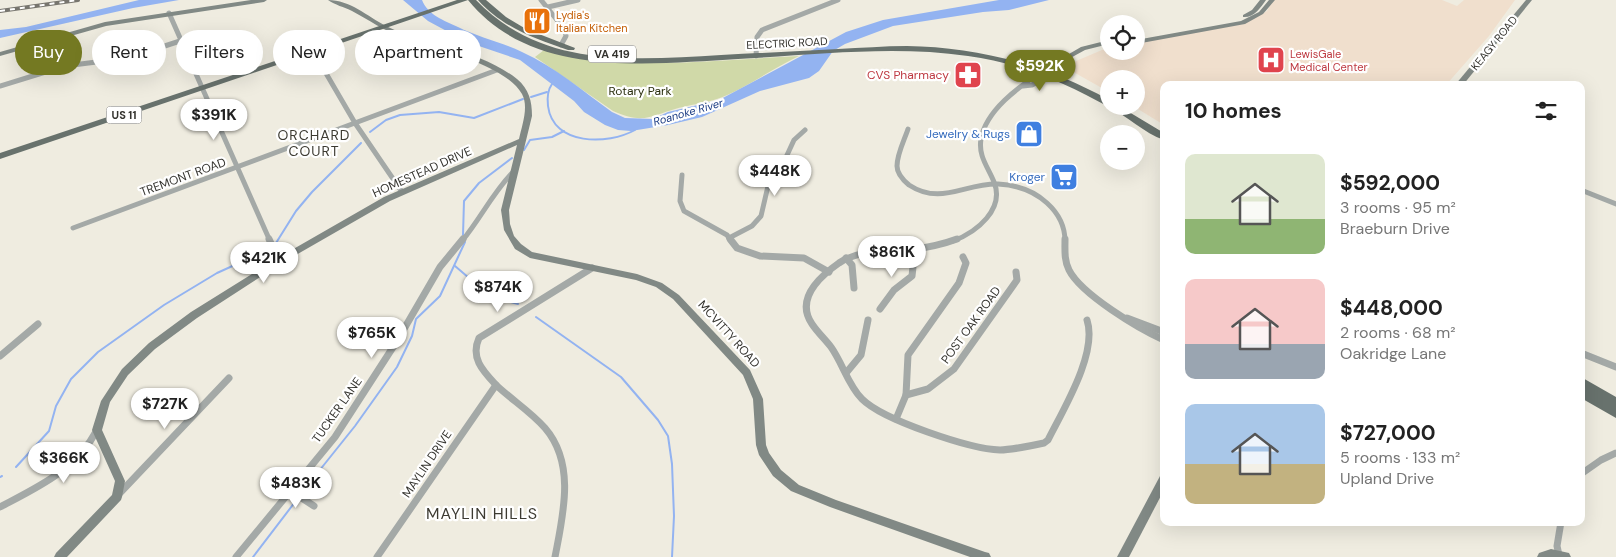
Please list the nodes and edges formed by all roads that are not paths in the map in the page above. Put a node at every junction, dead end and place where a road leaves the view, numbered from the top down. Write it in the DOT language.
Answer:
graph roads {
  1 [pos="264,0"];
  2 [pos="332,0"];
  3 [pos="464,0"];
  4 [pos="472,0"];
  5 [pos="482,0"];
  6 [pos="541,0"];
  7 [pos="578,0"];
  8 [pos="838,0"];
  9 [pos="1263,0"];
  10 [pos="1272,0"];
  11 [pos="1529,0"];
  12 [pos="548,7"];
  13 [pos="169,13"];
  14 [pos="384,27"];
  15 [pos="176,31"];
  16 [pos="1145,37"];
  17 [pos="1150,37"];
  18 [pos="1145,39"];
  19 [pos="345,40"];
  20 [pos="176,42"];
  21 [pos="561,45"];
  22 [pos="1100,45"];
  23 [pos="871,47"];
  24 [pos="1096,47"];
  25 [pos="1100,47"];
  26 [pos="756,52"];
  27 [pos="0,54"];
  28 [pos="273,65"];
  29 [pos="1026,66"];
  30 [pos="497,70"];
  31 [pos="1049,71"];
  32 [pos="195,75"];
  33 [pos="327,75"];
  34 [pos="1032,78"];
  35 [pos="1462,81"];
  36 [pos="0,86"];
  37 [pos="1023,86"];
  38 [pos="201,89"];
  39 [pos="1100,93"];
  40 [pos="1100,99"];
  41 [pos="1128,115"];
  42 [pos="1139,115"];
  43 [pos="355,123"];
  44 [pos="1160,128"];
  45 [pos="908,129"];
  46 [pos="805,130"];
  47 [pos="1160,135"];
  48 [pos="522,140"];
  49 [pos="0,156"];
  50 [pos="238,168"];
  51 [pos="514,171"];
  52 [pos="682,175"];
  53 [pos="995,184"];
  54 [pos="402,192"];
  55 [pos="1585,192"];
  56 [pos="1616,204"];
  57 [pos="73,228"];
  58 [pos="730,238"];
  59 [pos="907,250"];
  60 [pos="963,257"];
  61 [pos="846,258"];
  62 [pos="279,261"];
  63 [pos="592,268"];
  64 [pos="829,272"];
  65 [pos="1016,272"];
  66 [pos="854,288"];
  67 [pos="880,309"];
  68 [pos="1126,318"];
  69 [pos="868,320"];
  70 [pos="1088,320"];
  71 [pos="38,324"];
  72 [pos="1160,331"];
  73 [pos="1160,338"];
  74 [pos="1585,355"];
  75 [pos="0,356"];
  76 [pos="1616,367"];
  77 [pos="846,372"];
  78 [pos="229,378"];
  79 [pos="1585,383"];
  80 [pos="496,385"];
  81 [pos="1585,394"];
  82 [pos="906,395"];
  83 [pos="1616,402"];
  84 [pos="1616,413"];
  85 [pos="896,419"];
  86 [pos="97,430"];
  87 [pos="1616,453"];
  88 [pos="1585,471"];
  89 [pos="1160,487"];
  90 [pos="291,491"];
  91 [pos="117,497"];
  92 [pos="314,506"];
  93 [pos="0,507"];
  94 [pos="1560,526"];
  95 [pos="1562,556"];
  96 [pos="60,557"];
  97 [pos="236,557"];
  98 [pos="377,557"];
  99 [pos="555,557"];
  100 [pos="985,557"];
  101 [pos="1123,557"];
  102 [pos="1542,557"];
  1 -- 13 [label="street"];
  2 -- 14 [label="street"];
  3 -- 14 [label="main road, US 11"];
  4 -- 26 [label="main road, ELECTRIC ROAD / VA 419"];
  5 -- 21 [label="main road, ELECTRIC ROAD / VA 419"];
  6 -- 12 [label="street"];
  7 -- 12 [label="street"];
  8 -- 26 [label="street"];
  9 -- 17 [label="street"];
  10 -- 17 [label="street"];
  11 -- 35 [label="street, KEAGY ROAD"];
  12 -- 21 [label="street"];
  13 -- 15 [label="street"];
  13 -- 27 [label="street"];
  14 -- 19 [label="main road, US 11"];
  14 -- 30 [label="street"];
  16 -- 17 [label="street"];
  17 -- 18 [label="street"];
  20 -- 36 [label="street"];
  21 -- 26 [label="main road, ELECTRIC ROAD / VA 419"];
  22 -- 24 [label="street"];
  23 -- 26 [label="main road, ELECTRIC ROAD / VA 419"];
  23 -- 29 [label="main road, ELECTRIC ROAD / VA 419"];
  23 -- 31 [label="main road, ELECTRIC ROAD / VA 419"];
  24 -- 25 [label="street"];
  24 -- 31 [label="street"];
  28 -- 38 [label="main road, US 11"];
  29 -- 31 [label="main road, ELECTRIC ROAD / VA 419"];
  29 -- 34 [label="main road"];
  30 -- 43 [label="street, TREMONT ROAD"];
  30 -- 48 [label="street"];
  31 -- 34 [label="street"];
  31 -- 37 [label="street"];
  31 -- 39 [label="main road, ELECTRIC ROAD / VA 419"];
  31 -- 40 [label="main road, ELECTRIC ROAD / VA 419"];
  32 -- 38 [label="street"];
  33 -- 43 [label="street"];
  34 -- 37 [label="street"];
  37 -- 53 [label="street"];
  38 -- 49 [label="main road, US 11"];
  38 -- 50 [label="street"];
  41 -- 47 [label="main road"];
  42 -- 44 [label="main road"];
  43 -- 50 [label="street, TREMONT ROAD"];
  43 -- 54 [label="street"];
  45 -- 53 [label="street"];
  46 -- 58 [label="street"];
  48 -- 51 [label="street, MCVITTY ROAD"];
  48 -- 54 [label="street, HOMESTEAD DRIVE"];
  50 -- 57 [label="street, TREMONT ROAD"];
  50 -- 62 [label="street"];
  51 -- 63 [label="street, MCVITTY ROAD"];
  51 -- 90 [label="street, TUCKER LANE"];
  52 -- 58 [label="street"];
  53 -- 59 [label="street"];
  53 -- 68 [label="street"];
  54 -- 62 [label="street, HOMESTEAD DRIVE"];
  55 -- 56 [label="street"];
  58 -- 64 [label="street"];
  59 -- 61 [label="street"];
  59 -- 67 [label="street"];
  60 -- 82 [label="street"];
  61 -- 64 [label="street"];
  61 -- 66 [label="street"];
  62 -- 86 [label="street, HOMESTEAD DRIVE"];
  63 -- 80 [label="street"];
  63 -- 100 [label="street, MCVITTY ROAD"];
  64 -- 77 [label="street"];
  65 -- 82 [label="street, POST OAK ROAD"];
  68 -- 72 [label="street"];
  68 -- 73 [label="street"];
  69 -- 77 [label="street"];
  70 -- 85 [label="street"];
  71 -- 75 [label="street"];
  74 -- 76 [label="street"];
  77 -- 85 [label="street"];
  78 -- 91 [label="street"];
  79 -- 83 [label="main road"];
  80 -- 98 [label="street, MAYLIN DRIVE"];
  80 -- 99 [label="street"];
  81 -- 84 [label="main road"];
  82 -- 85 [label="street"];
  86 -- 91 [label="street"];
  86 -- 93 [label="street"];
  87 -- 88 [label="street"];
  89 -- 101 [label="street"];
  90 -- 92 [label="street"];
  90 -- 97 [label="street, TUCKER LANE"];
  91 -- 96 [label="street"];
  94 -- 95 [label="street"];
  95 -- 102 [label="street"];
}
